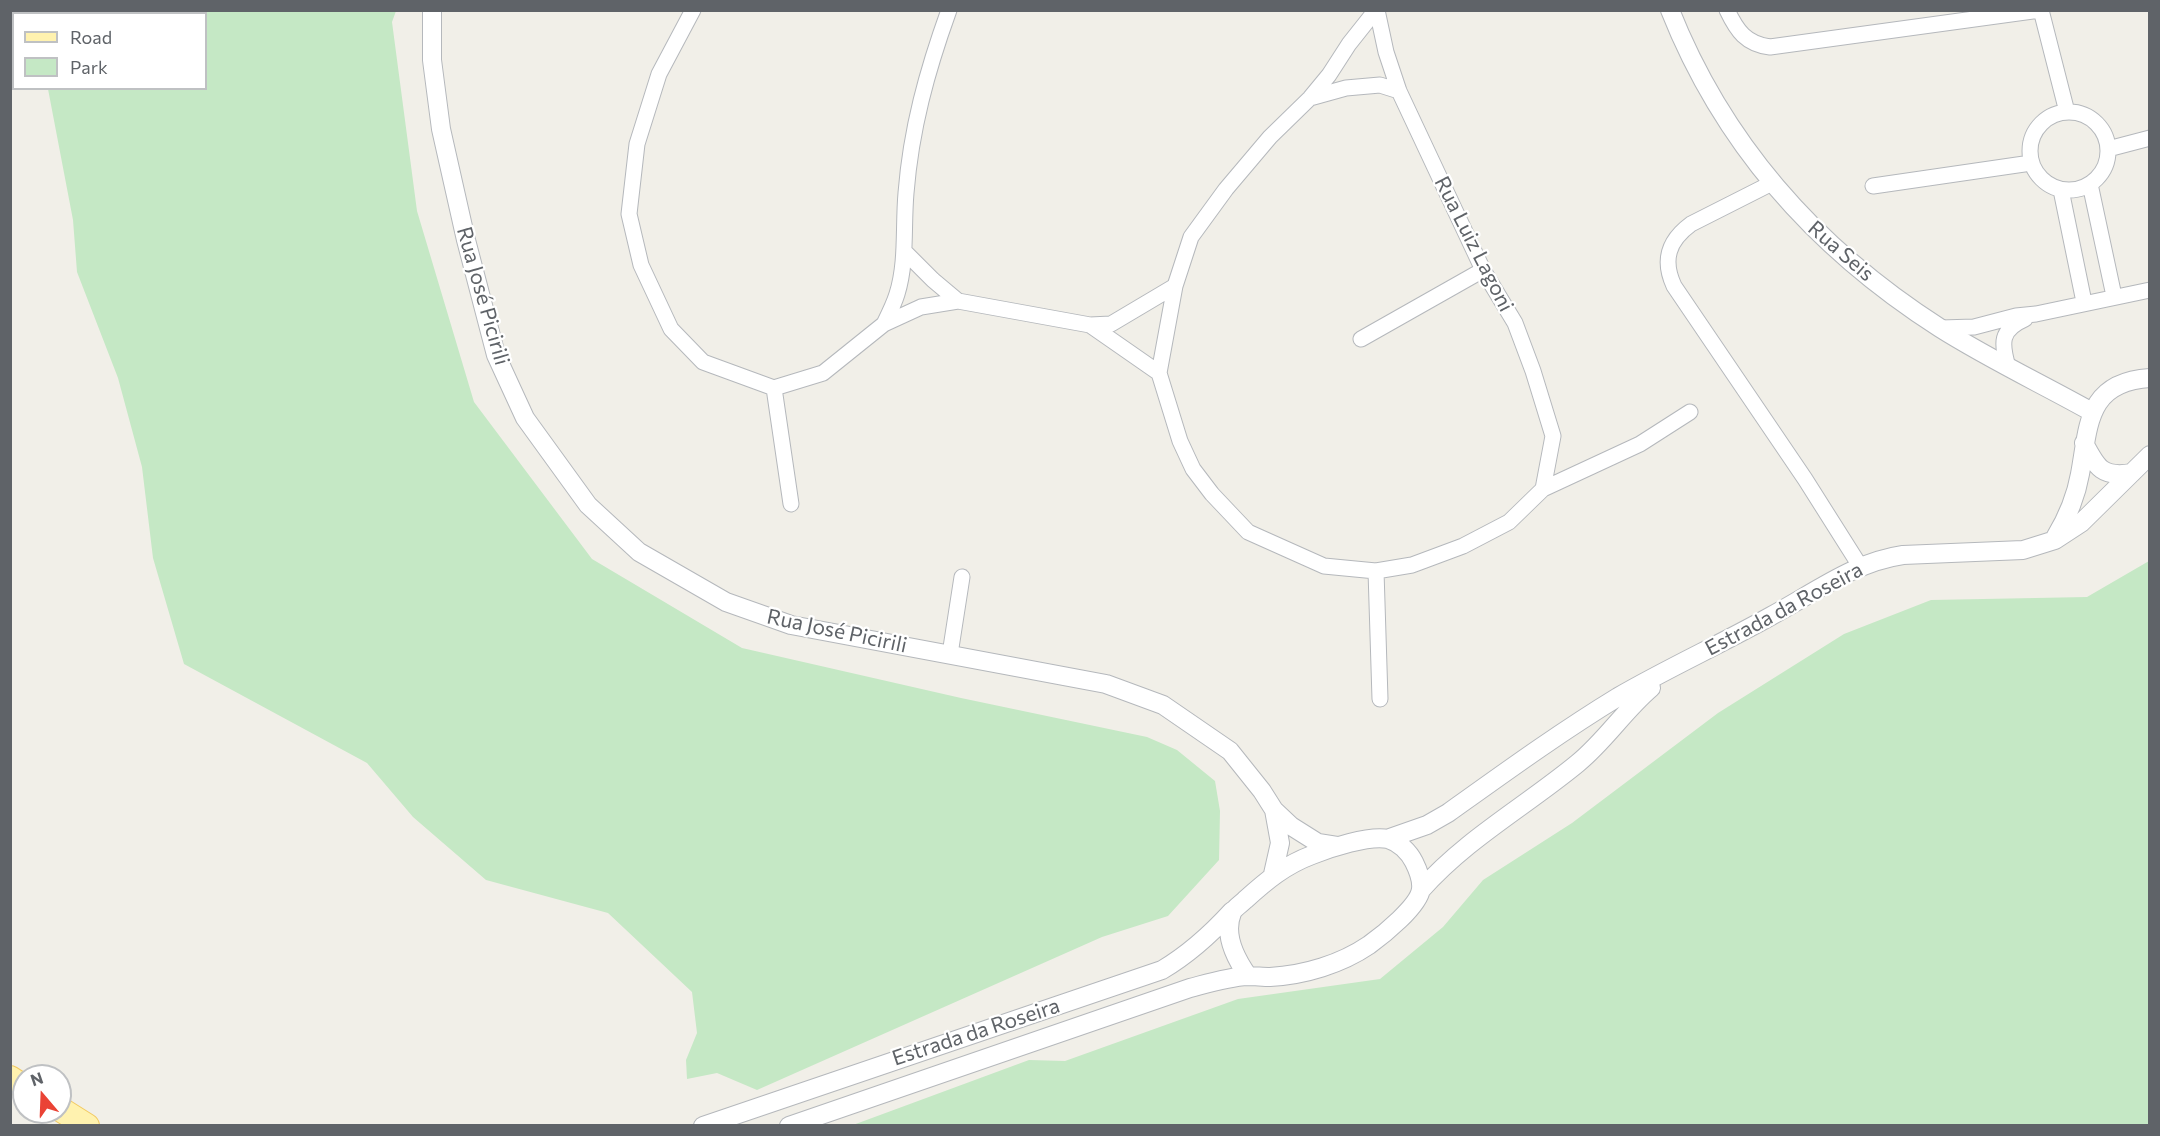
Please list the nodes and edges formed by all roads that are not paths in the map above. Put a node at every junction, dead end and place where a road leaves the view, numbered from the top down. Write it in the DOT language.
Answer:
graph roads {
  1 [pos="432,10"];
  2 [pos="693,10"];
  3 [pos="1377,10"];
  4 [pos="1670,10"];
  5 [pos="1727,10"];
  6 [pos="2040,10"];
  7 [pos="944,14"];
  8 [pos="1399,91"];
  9 [pos="1310,98"];
  10 [pos="2067,112"];
  11 [pos="2150,138"];
  12 [pos="2108,149"];
  13 [pos="2031,163"];
  14 [pos="1772,183"];
  15 [pos="2090,184"];
  16 [pos="1873,186"];
  17 [pos="2061,190"];
  18 [pos="904,251"];
  19 [pos="1483,270"];
  20 [pos="1175,286"];
  21 [pos="2150,290"];
  22 [pos="2114,296"];
  23 [pos="958,301"];
  24 [pos="2084,302"];
  25 [pos="2036,314"];
  26 [pos="884,324"];
  27 [pos="1090,325"];
  28 [pos="1941,328"];
  29 [pos="1361,339"];
  30 [pos="2008,367"];
  31 [pos="1159,373"];
  32 [pos="2150,378"];
  33 [pos="774,388"];
  34 [pos="1690,412"];
  35 [pos="2092,412"];
  36 [pos="2084,443"];
  37 [pos="2150,455"];
  38 [pos="2132,473"];
  39 [pos="1543,489"];
  40 [pos="791,504"];
  41 [pos="2055,540"];
  42 [pos="1860,566"];
  43 [pos="1376,571"];
  44 [pos="962,577"];
  45 [pos="950,654"];
  46 [pos="1692,658"];
  47 [pos="1380,699"];
  48 [pos="1274,810"];
  49 [pos="1387,839"];
  50 [pos="1337,846"];
  51 [pos="1273,874"];
  52 [pos="1421,890"];
  53 [pos="1232,911"];
  54 [pos="1248,976"];
  55 [pos="72,1116"];
  56 [pos="87,1125"];
  57 [pos="703,1125"];
  58 [pos="789,1125"];
  1 -- 45 [label="street, Rua José Picirili"];
  2 -- 33 [label="street"];
  3 -- 8 [label="street, Rua Luiz Lagoni"];
  3 -- 9 [label="street"];
  4 -- 14 [label="street, Rua Seis"];
  5 -- 6 [label="street"];
  6 -- 10 [label="street"];
  7 -- 18 [label="street"];
  8 -- 9 [label="street"];
  8 -- 19 [label="street, Rua Luiz Lagoni"];
  9 -- 20 [label="street"];
  10 -- 12 [label="street"];
  10 -- 13 [label="street"];
  11 -- 12 [label="street"];
  12 -- 15 [label="street"];
  13 -- 16 [label="street"];
  13 -- 17 [label="street"];
  14 -- 28 [label="street, Rua Seis"];
  14 -- 42 [label="street"];
  15 -- 17 [label="street"];
  15 -- 22 [label="street"];
  17 -- 24 [label="street"];
  18 -- 23 [label="street"];
  18 -- 26 [label="street"];
  19 -- 29 [label="street"];
  19 -- 39 [label="street, Rua Luiz Lagoni"];
  20 -- 27 [label="street"];
  20 -- 31 [label="street"];
  21 -- 22 [label="street"];
  22 -- 24 [label="street"];
  23 -- 26 [label="street"];
  23 -- 27 [label="street"];
  24 -- 25 [label="street"];
  25 -- 28 [label="street"];
  25 -- 30 [label="street"];
  26 -- 33 [label="street"];
  27 -- 31 [label="street"];
  28 -- 30 [label="street, Rua Seis"];
  30 -- 35 [label="street, Rua Seis"];
  31 -- 43 [label="street"];
  32 -- 35 [label="street"];
  33 -- 40 [label="street"];
  34 -- 39 [label="street"];
  35 -- 36 [label="street"];
  36 -- 38 [label="street"];
  36 -- 41 [label="street"];
  37 -- 38 [label="street, Estrada da Roseira"];
  38 -- 41 [label="street, Estrada da Roseira"];
  39 -- 43 [label="street"];
  41 -- 42 [label="street, Estrada da Roseira"];
  42 -- 46 [label="street, Estrada da Roseira"];
  43 -- 47 [label="street"];
  44 -- 45 [label="street"];
  45 -- 48 [label="street, Rua José Picirili"];
  46 -- 49 [label="street, Estrada da Roseira"];
  46 -- 52 [label="street, Estrada da Roseira"];
  48 -- 50 [label="street"];
  48 -- 51 [label="street"];
  49 -- 50 [label="street, Estrada da Roseira"];
  49 -- 52 [label="street"];
  50 -- 51 [label="street, Estrada da Roseira"];
  51 -- 53 [label="street, Estrada da Roseira"];
  52 -- 54 [label="street, Estrada da Roseira"];
  53 -- 54 [label="street"];
  53 -- 57 [label="street, Estrada da Roseira"];
  54 -- 58 [label="street, Estrada da Roseira"];
  55 -- 56 [label="main road"];
}
